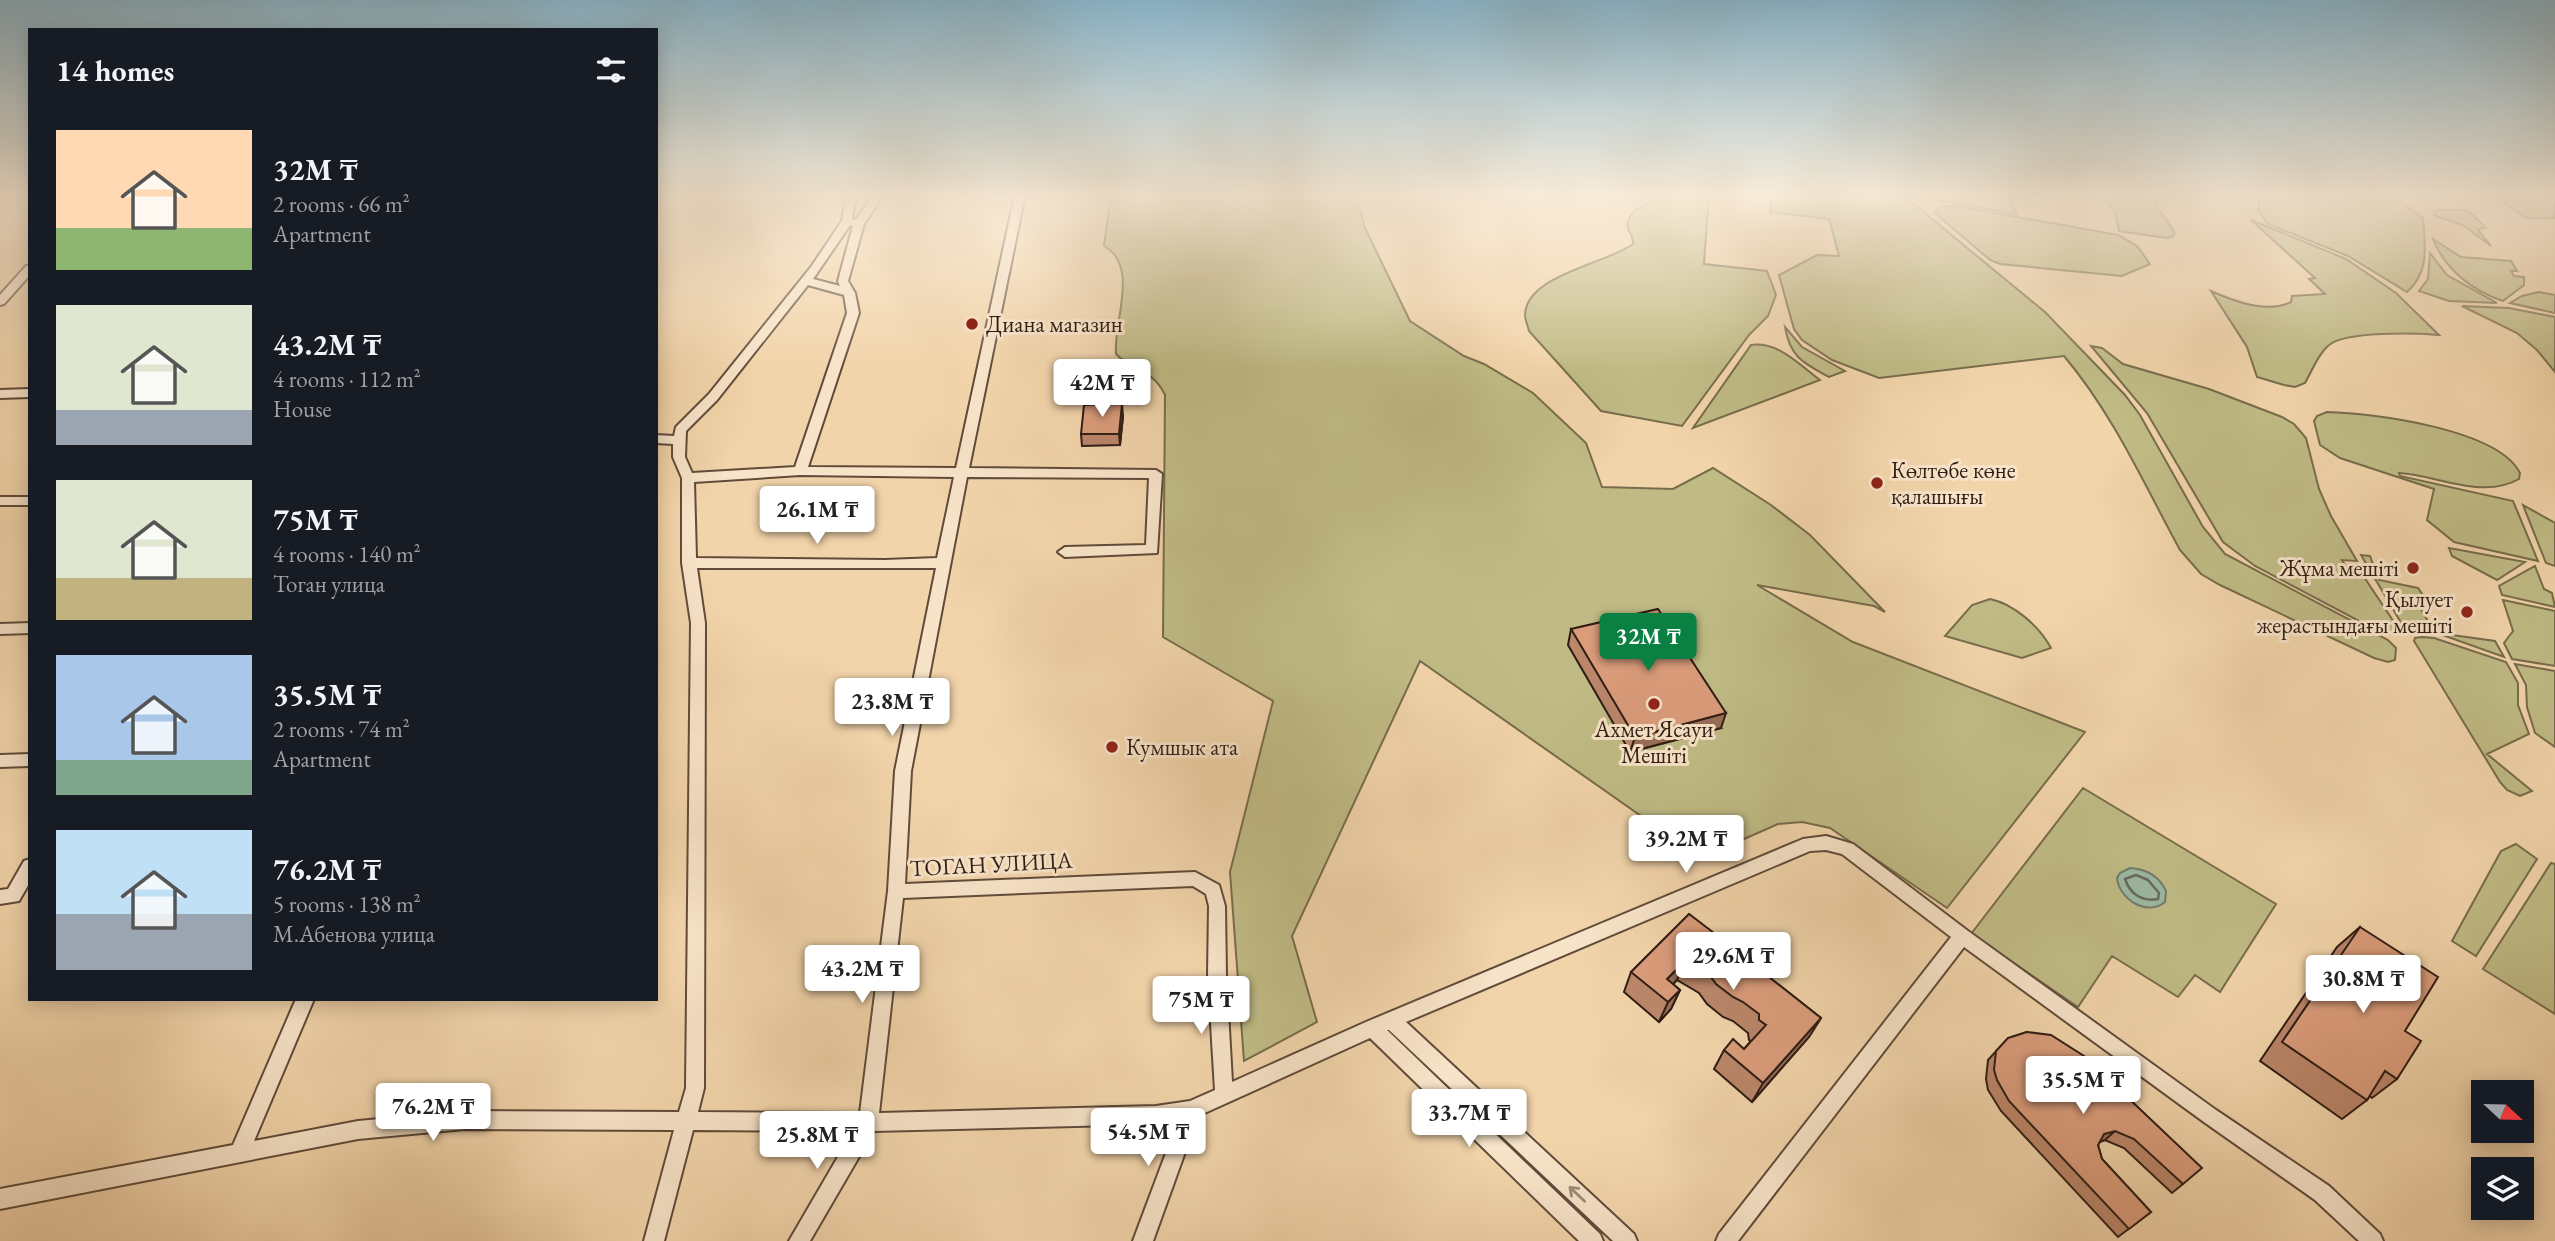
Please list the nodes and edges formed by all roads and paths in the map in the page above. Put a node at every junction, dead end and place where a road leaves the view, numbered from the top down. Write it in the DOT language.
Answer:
graph roads {
  1 [pos="828,253"];
  2 [pos="848,253"];
  3 [pos="1008,253"];
  4 [pos="28,270"];
  5 [pos="806,281"];
  6 [pos="849,293"];
  7 [pos="0,302"];
  8 [pos="28,393"];
  9 [pos="0,394"];
  10 [pos="658,439"];
  11 [pos="678,440"];
  12 [pos="800,471"];
  13 [pos="963,472"];
  14 [pos="688,478"];
  15 [pos="0,501"];
  16 [pos="28,501"];
  17 [pos="1065,552"];
  18 [pos="689,563"];
  19 [pos="945,563"];
  20 [pos="28,628"];
  21 [pos="0,629"];
  22 [pos="28,760"];
  23 [pos="0,761"];
  24 [pos="28,870"];
  25 [pos="896,891"];
  26 [pos="0,897"];
  27 [pos="1962,936"];
  28 [pos="304,1001"];
  29 [pos="1391,1020"];
  30 [pos="1372,1028"];
  31 [pos="1224,1095"];
  32 [pos="1191,1110"];
  33 [pos="686,1122"];
  34 [pos="869,1122"];
  35 [pos="240,1152"];
  36 [pos="0,1199"];
  37 [pos="654,1241"];
  38 [pos="799,1241"];
  39 [pos="1143,1241"];
  40 [pos="1593,1241"];
  41 [pos="1627,1241"];
  42 [pos="1726,1241"];
  43 [pos="2373,1241"];
  1 -- 5 [label="street"];
  2 -- 6 [label="street"];
  3 -- 13 [label="street, ТОГАН УЛИЦА"];
  4 -- 7 [label="street"];
  5 -- 6 [label="street"];
  5 -- 11 [label="street"];
  6 -- 12 [label="street"];
  8 -- 9 [label="street"];
  10 -- 11 [label="street"];
  11 -- 14 [label="street"];
  12 -- 13 [label="street"];
  12 -- 14 [label="street"];
  13 -- 17 [label="street"];
  13 -- 19 [label="street, ТОГАН УЛИЦА"];
  14 -- 18 [label="street"];
  15 -- 16 [label="street"];
  18 -- 19 [label="street"];
  18 -- 33 [label="street"];
  19 -- 25 [label="street, ТОГАН УЛИЦА"];
  20 -- 21 [label="street"];
  22 -- 23 [label="street"];
  24 -- 26 [label="street"];
  25 -- 31 [label="street, ТОГАН УЛИЦА"];
  25 -- 34 [label="street"];
  27 -- 29 [label="street"];
  27 -- 42 [label="street"];
  27 -- 43 [label="street"];
  28 -- 35 [label="street"];
  29 -- 30 [label="street"];
  41 -- 29 [label="street, one-way"];
  30 -- 31 [label="street"];
  30 -- 40 [label="street"];
  31 -- 32 [label="street"];
  32 -- 34 [label="street"];
  32 -- 39 [label="street"];
  33 -- 34 [label="street"];
  33 -- 35 [label="street"];
  33 -- 37 [label="street"];
  34 -- 38 [label="street"];
  35 -- 36 [label="street"];
}
